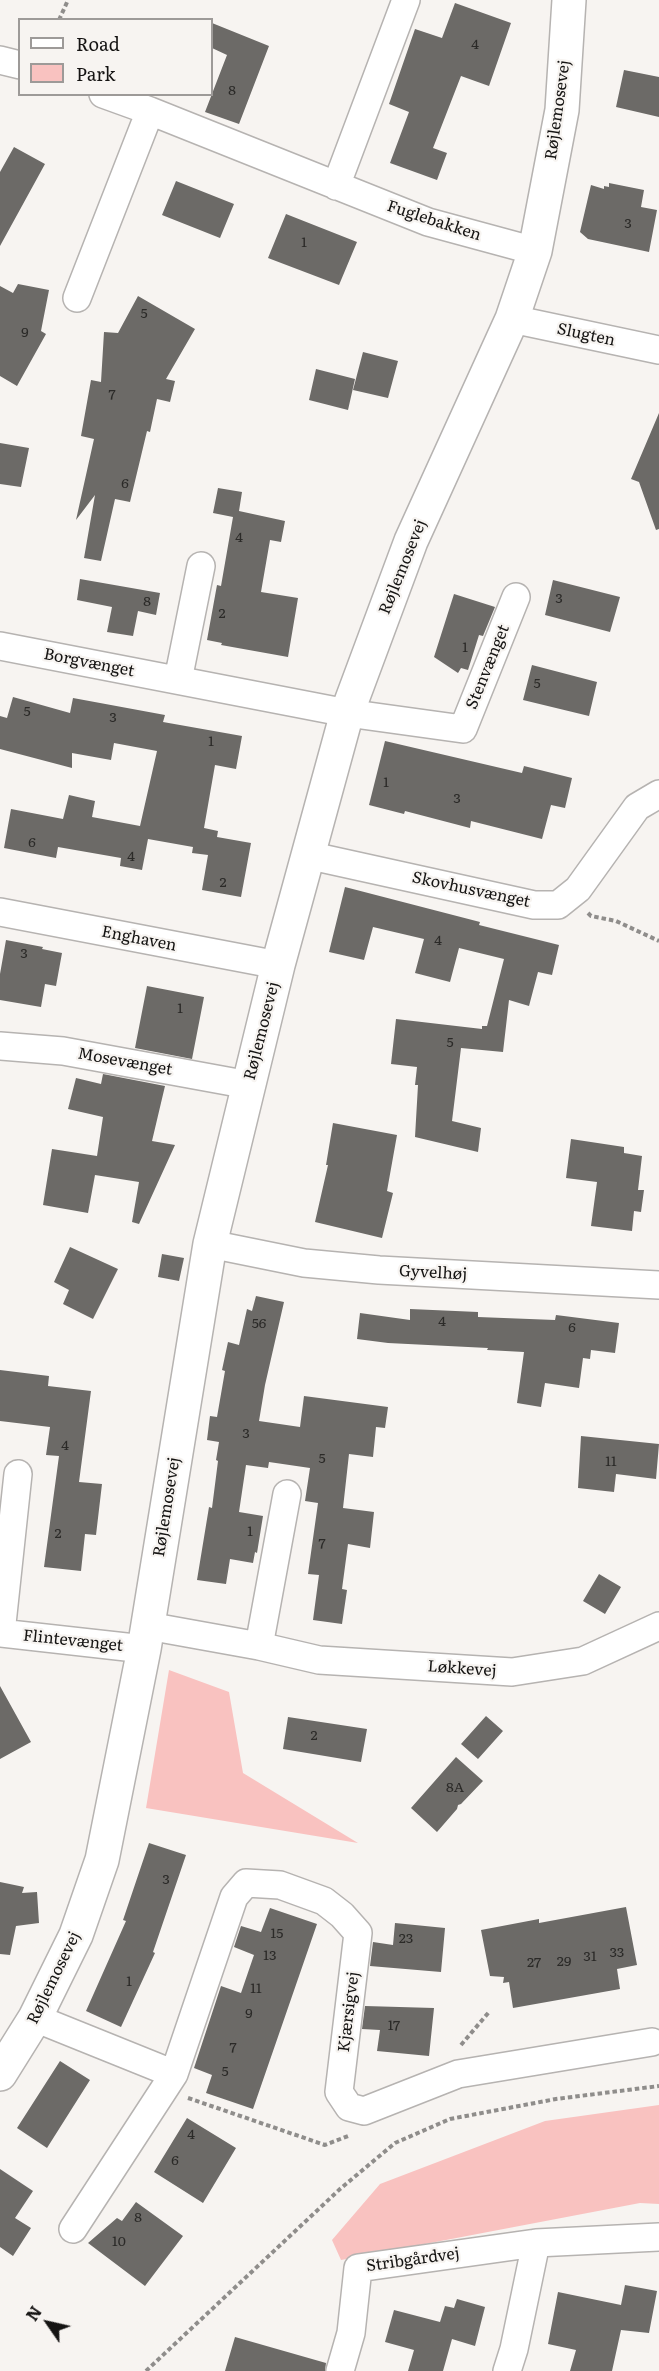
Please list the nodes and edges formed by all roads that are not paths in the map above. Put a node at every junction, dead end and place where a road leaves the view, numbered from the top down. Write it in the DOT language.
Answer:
graph roads {
  1 [pos="406,0"];
  2 [pos="569,0"];
  3 [pos="0,60"];
  4 [pos="18,64"];
  5 [pos="109,96"];
  6 [pos="150,111"];
  7 [pos="336,186"];
  8 [pos="535,251"];
  9 [pos="77,298"];
  10 [pos="512,319"];
  11 [pos="659,351"];
  12 [pos="201,566"];
  13 [pos="516,597"];
  14 [pos="0,646"];
  15 [pos="178,680"];
  16 [pos="347,713"];
  17 [pos="659,794"];
  18 [pos="307,855"];
  19 [pos="0,912"];
  20 [pos="278,965"];
  21 [pos="0,1046"];
  22 [pos="249,1085"];
  23 [pos="210,1244"];
  24 [pos="659,1285"];
  25 [pos="18,1474"];
  26 [pos="287,1494"];
  27 [pos="659,1626"];
  28 [pos="1,1633"];
  29 [pos="146,1637"];
  30 [pos="259,1646"];
  31 [pos="35,2018"];
  32 [pos="652,2042"];
  33 [pos="0,2074"];
  34 [pos="174,2074"];
  35 [pos="73,2229"];
  36 [pos="659,2237"];
  37 [pos="536,2243"];
  38 [pos="340,2371"];
  39 [pos="507,2371"];
  1 -- 7 [label="street"];
  2 -- 8 [label="street, Røjlemosevej"];
  3 -- 4 [label="street"];
  5 -- 6 [label="street, Fuglebakken"];
  6 -- 7 [label="street, Fuglebakken"];
  6 -- 9 [label="street"];
  7 -- 8 [label="street, Fuglebakken"];
  8 -- 10 [label="street, Røjlemosevej"];
  10 -- 11 [label="street, Slugten"];
  10 -- 16 [label="street, Røjlemosevej"];
  12 -- 15 [label="street"];
  13 -- 16 [label="street, Stenvænget"];
  14 -- 15 [label="street, Borgvænget"];
  15 -- 16 [label="street, Borgvænget"];
  16 -- 18 [label="street, Røjlemosevej"];
  17 -- 18 [label="street, Skovhusvænget"];
  18 -- 20 [label="street, Røjlemosevej"];
  19 -- 20 [label="street, Enghaven"];
  20 -- 22 [label="street, Røjlemosevej"];
  21 -- 22 [label="street, Mosevænget"];
  22 -- 23 [label="street, Røjlemosevej"];
  23 -- 24 [label="street, Gyvelhøj"];
  23 -- 29 [label="street, Røjlemosevej"];
  25 -- 28 [label="street, Flintevænget"];
  26 -- 30 [label="street"];
  27 -- 30 [label="street, Løkkevej"];
  28 -- 29 [label="street, Flintevænget"];
  29 -- 30 [label="street, Løkkevej"];
  29 -- 31 [label="street, Røjlemosevej"];
  31 -- 33 [label="street, Røjlemosevej"];
  31 -- 34 [label="street"];
  32 -- 34 [label="street, Kjærsigvej"];
  34 -- 35 [label="street, Kjærsigvej"];
  36 -- 37 [label="street, Stribgårdvej"];
  37 -- 38 [label="street, Stribgårdvej"];
  37 -- 39 [label="street"];
}
